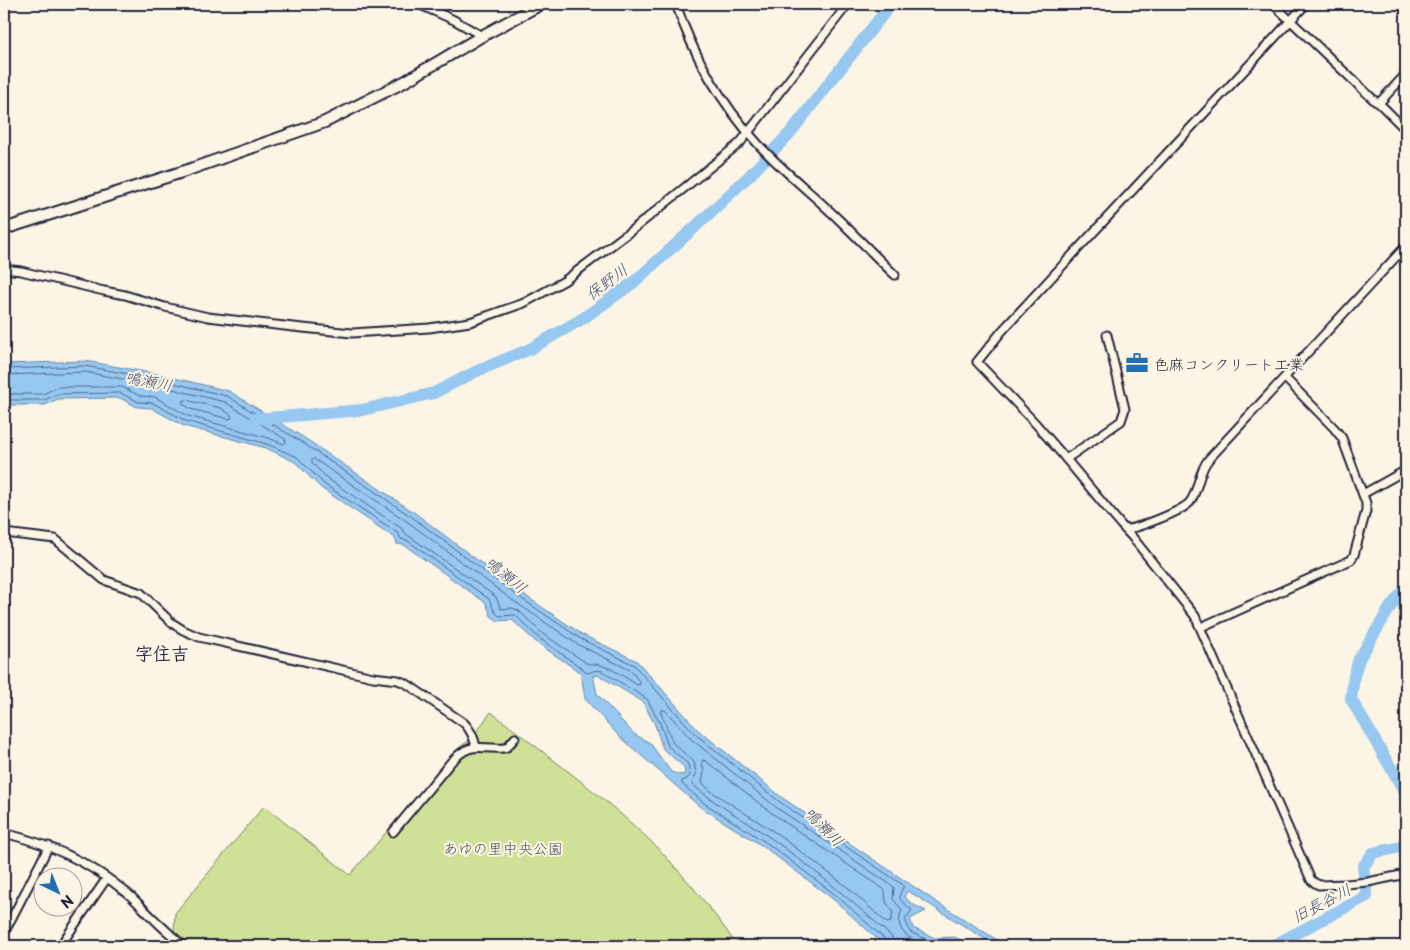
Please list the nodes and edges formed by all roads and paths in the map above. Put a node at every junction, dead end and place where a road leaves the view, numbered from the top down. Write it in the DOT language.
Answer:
graph roads {
  1 [pos="418,4"];
  2 [pos="541,4"];
  3 [pos="676,4"];
  4 [pos="848,4"];
  5 [pos="1273,4"];
  6 [pos="1306,4"];
  7 [pos="1291,21"];
  8 [pos="482,36"];
  9 [pos="1406,74"];
  10 [pos="1379,103"];
  11 [pos="1406,130"];
  12 [pos="748,132"];
  13 [pos="4,229"];
  14 [pos="1406,246"];
  15 [pos="4,269"];
  16 [pos="895,275"];
  17 [pos="1107,335"];
  18 [pos="1285,378"];
  19 [pos="1066,459"];
  20 [pos="1406,470"];
  21 [pos="1363,494"];
  22 [pos="1126,529"];
  23 [pos="4,533"];
  24 [pos="1201,627"];
  25 [pos="514,738"];
  26 [pos="476,747"];
  27 [pos="393,832"];
  28 [pos="4,833"];
  29 [pos="49,846"];
  30 [pos="1406,874"];
  31 [pos="107,878"];
  32 [pos="4,933"];
  33 [pos="60,946"];
  34 [pos="183,946"];
  1 -- 8 [label="street"];
  2 -- 8 [label="street"];
  3 -- 12 [label="street"];
  4 -- 12 [label="street"];
  5 -- 7 [label="street"];
  6 -- 7 [label="street"];
  7 -- 10 [label="street"];
  7 -- 19 [label="street"];
  8 -- 13 [label="street"];
  9 -- 10 [label="street"];
  10 -- 11 [label="street"];
  12 -- 15 [label="street"];
  12 -- 16 [label="street"];
  14 -- 18 [label="street"];
  17 -- 19 [label="street"];
  18 -- 21 [label="street"];
  18 -- 22 [label="street"];
  19 -- 22 [label="street"];
  20 -- 21 [label="street"];
  21 -- 24 [label="street"];
  22 -- 24 [label="street"];
  23 -- 26 [label="street"];
  24 -- 30 [label="street"];
  25 -- 26 [label="street"];
  26 -- 27 [label="street"];
  28 -- 29 [label="street"];
  29 -- 31 [label="street"];
  29 -- 32 [label="street"];
  31 -- 33 [label="street"];
  31 -- 34 [label="street"];
}
